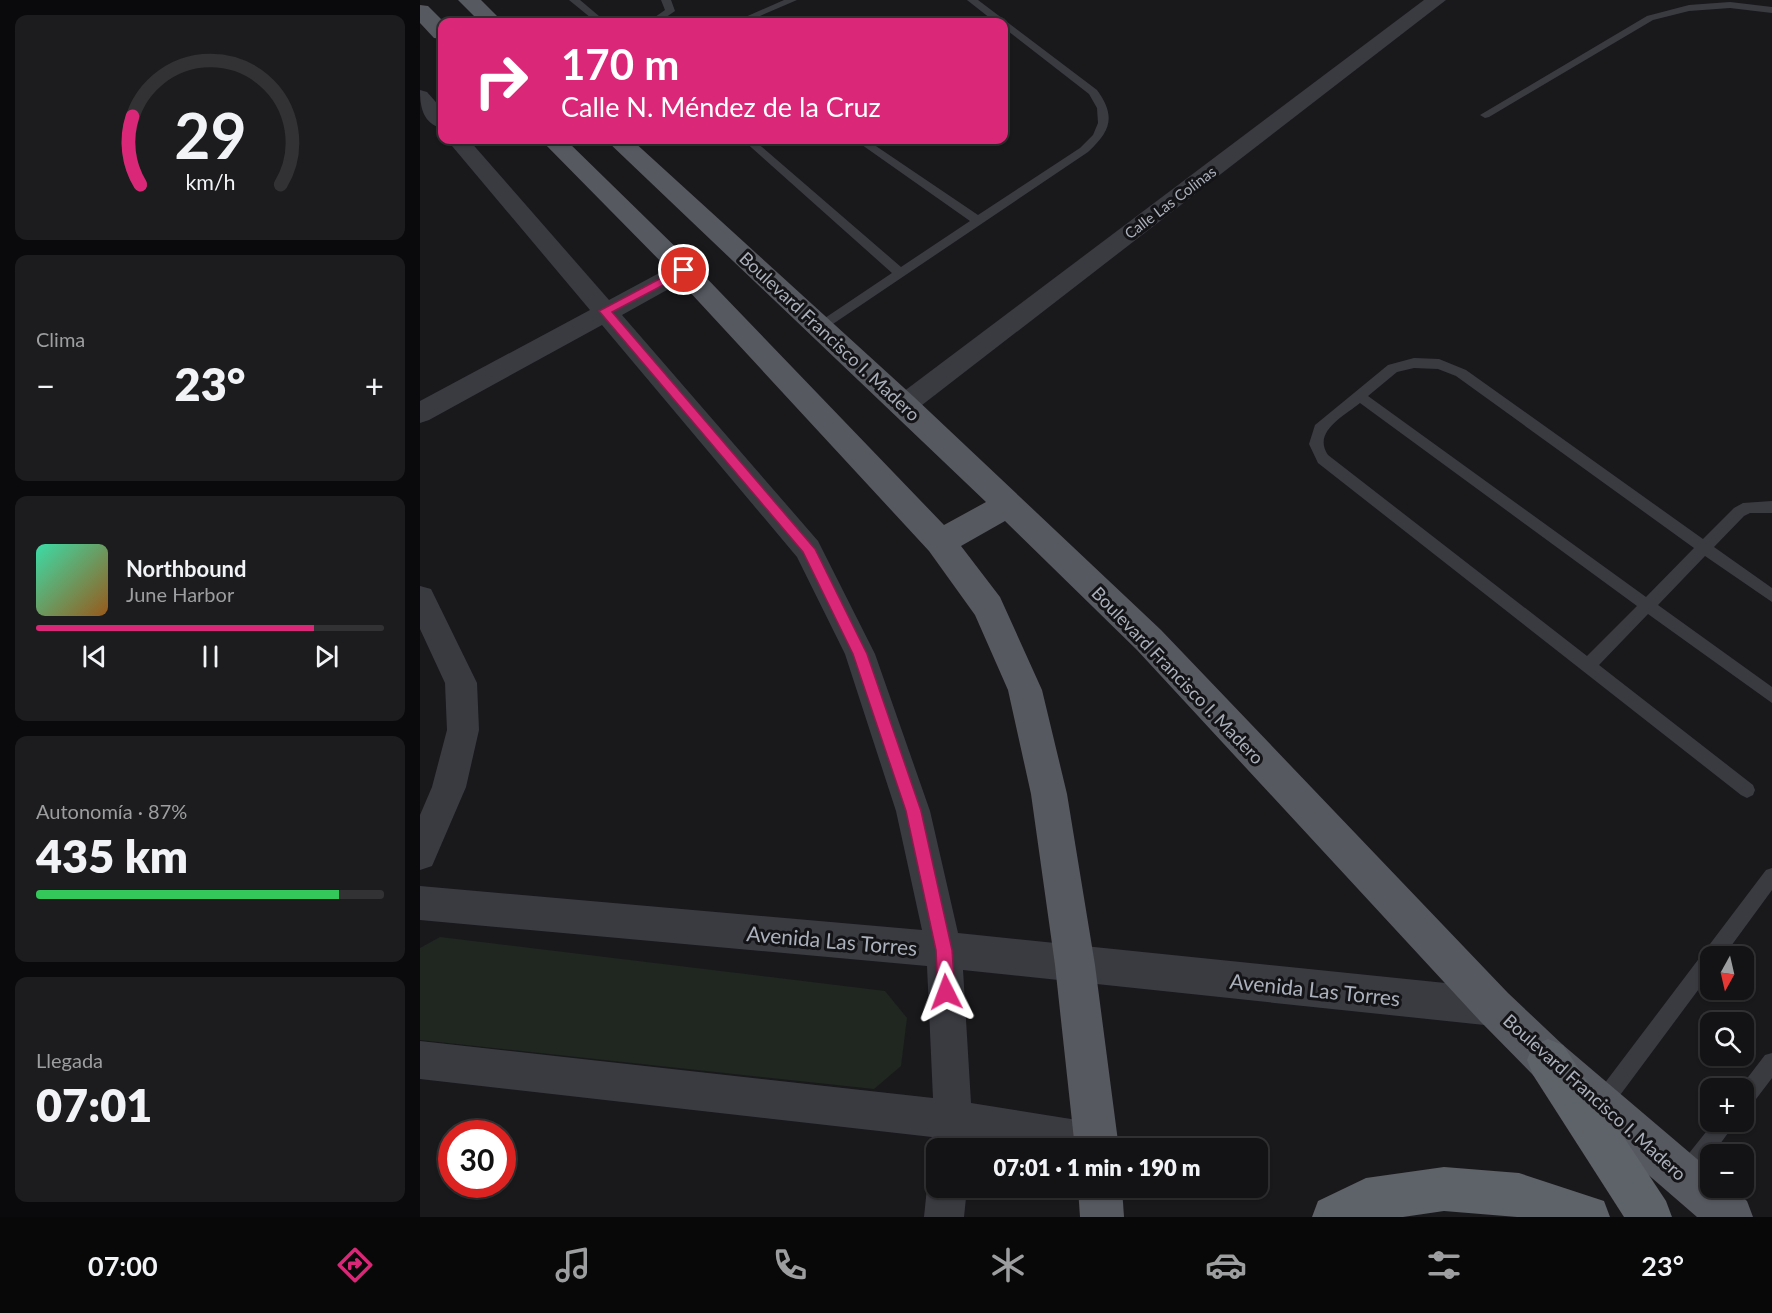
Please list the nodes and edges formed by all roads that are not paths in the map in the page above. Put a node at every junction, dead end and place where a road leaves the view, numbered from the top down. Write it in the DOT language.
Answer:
graph roads {
  1 [pos="469,0"];
  2 [pos="574,0"];
  3 [pos="666,0"];
  4 [pos="792,0"];
  5 [pos="972,0"];
  6 [pos="1436,0"];
  7 [pos="1772,10"];
  8 [pos="420,11"];
  9 [pos="488,18"];
  10 [pos="596,18"];
  11 [pos="659,18"];
  12 [pos="749,18"];
  13 [pos="995,18"];
  14 [pos="1008,28"];
  15 [pos="438,29"];
  16 [pos="420,96"];
  17 [pos="1485,115"];
  18 [pos="438,117"];
  19 [pos="461,144"];
  20 [pos="557,144"];
  21 [pos="622,144"];
  22 [pos="753,144"];
  23 [pos="866,144"];
  24 [pos="977,220"];
  25 [pos="684,270"];
  26 [pos="900,273"];
  27 [pos="605,311"];
  28 [pos="820,327"];
  29 [pos="1359,396"];
  30 [pos="904,405"];
  31 [pos="420,413"];
  32 [pos="1008,505"];
  33 [pos="1772,507"];
  34 [pos="940,542"];
  35 [pos="1704,549"];
  36 [pos="1772,596"];
  37 [pos="420,598"];
  38 [pos="1649,606"];
  39 [pos="1587,667"];
  40 [pos="1772,696"];
  41 [pos="1747,790"];
  42 [pos="420,854"];
  43 [pos="1772,876"];
  44 [pos="420,903"];
  45 [pos="1720,946"];
  46 [pos="944,950"];
  47 [pos="1075,965"];
  48 [pos="1700,973"];
  49 [pos="1494,1007"];
  50 [pos="420,1060"];
  51 [pos="1548,1060"];
  52 [pos="1772,1062"];
  53 [pos="1754,1086"];
  54 [pos="1601,1105"];
  55 [pos="1717,1132"];
  56 [pos="952,1134"];
  57 [pos="1000,1138"];
  58 [pos="1096,1138"];
  59 [pos="1683,1176"];
  60 [pos="946,1198"];
  61 [pos="1101,1198"];
  62 [pos="944,1217"];
  63 [pos="1102,1217"];
  64 [pos="1334,1217"];
  65 [pos="1588,1217"];
  66 [pos="1650,1217"];
  67 [pos="1731,1217"];
  1 -- 9 [label="main road"];
  2 -- 10 [label="lane"];
  3 -- 11 [label="lane"];
  4 -- 12 [label="lane"];
  5 -- 13 [label="lane"];
  6 -- 30 [label="street, Calle Las Colinas"];
  7 -- 17 [label="lane"];
  8 -- 15 [label="main road"];
  14 -- 24 [label="lane"];
  16 -- 18 [label="street"];
  19 -- 27 [label="street"];
  20 -- 25 [label="main road"];
  21 -- 28 [label="main road, Boulevard Francisco I. Madero"];
  22 -- 26 [label="lane"];
  23 -- 24 [label="lane"];
  24 -- 26 [label="lane"];
  25 -- 27 [label="street"];
  25 -- 34 [label="main road"];
  26 -- 28 [label="lane"];
  27 -- 31 [label="street"];
  27 -- 46 [label="street"];
  28 -- 30 [label="main road, Boulevard Francisco I. Madero"];
  29 -- 35 [label="lane"];
  29 -- 38 [label="lane"];
  29 -- 39 [label="lane"];
  30 -- 32 [label="main road, Boulevard Francisco I. Madero"];
  32 -- 34 [label="main road"];
  32 -- 49 [label="main road, Boulevard Francisco I. Madero"];
  33 -- 35 [label="lane"];
  34 -- 47 [label="main road"];
  35 -- 36 [label="lane"];
  35 -- 38 [label="lane"];
  37 -- 42 [label="street"];
  38 -- 39 [label="lane"];
  38 -- 40 [label="lane"];
  39 -- 41 [label="lane"];
  43 -- 45 [label="lane"];
  44 -- 46 [label="street, Avenida Las Torres"];
  46 -- 47 [label="street, Avenida Las Torres"];
  46 -- 56 [label="street"];
  47 -- 49 [label="street, Avenida Las Torres"];
  47 -- 58 [label="main road"];
  48 -- 54 [label="lane"];
  49 -- 51 [label="main road, Boulevard Francisco I. Madero"];
  50 -- 56 [label="street"];
  51 -- 54 [label="main road, Boulevard Francisco I. Madero"];
  51 -- 66 [label="highway"];
  52 -- 53 [label="lane"];
  54 -- 59 [label="main road, Boulevard Francisco I. Madero"];
  55 -- 59 [label="lane"];
  56 -- 57 [label="street"];
  59 -- 67 [label="main road, Boulevard Francisco I. Madero"];
  60 -- 62 [label="street"];
  61 -- 63 [label="main road"];
  64 -- 65 [label="highway"];
}
